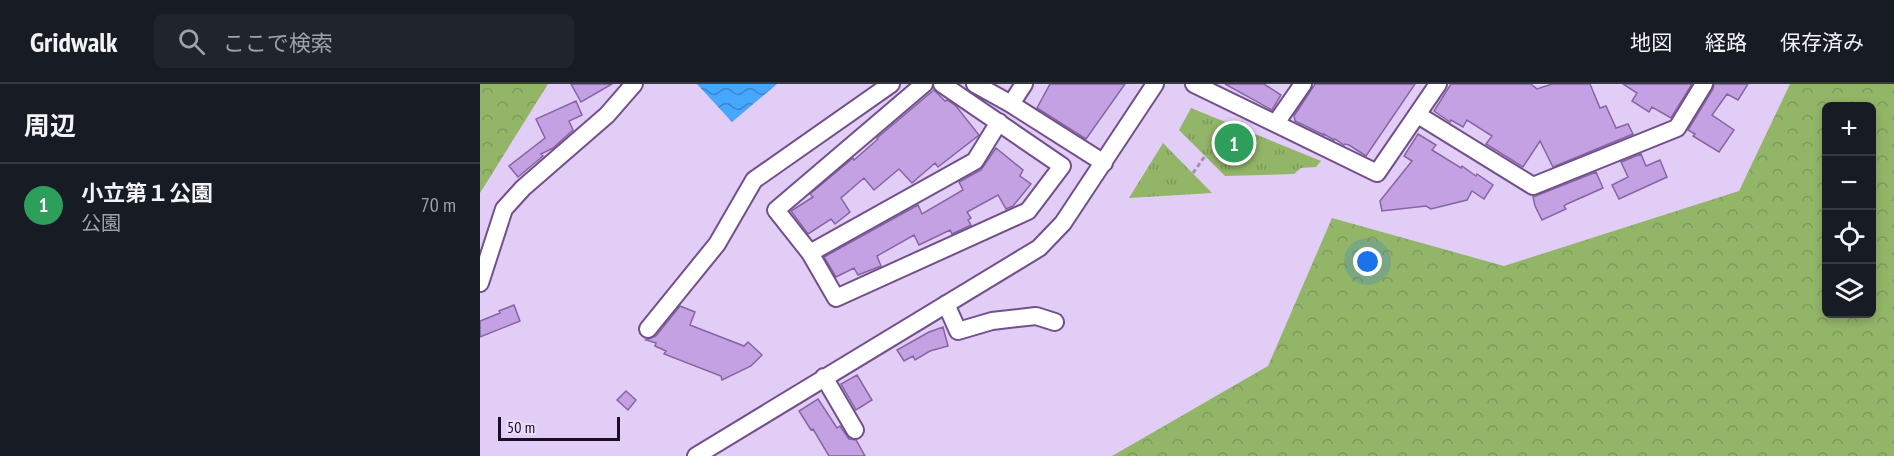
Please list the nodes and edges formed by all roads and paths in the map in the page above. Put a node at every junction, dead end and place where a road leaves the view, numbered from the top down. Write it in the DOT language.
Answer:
graph roads {
  1 [pos="634,84"];
  2 [pos="891,84"];
  3 [pos="924,84"];
  4 [pos="942,84"];
  5 [pos="975,84"];
  6 [pos="1024,84"];
  7 [pos="1155,84"];
  8 [pos="1194,84"];
  9 [pos="1303,84"];
  10 [pos="1438,84"];
  11 [pos="1704,84"];
  12 [pos="1011,104"];
  13 [pos="1418,115"];
  14 [pos="999,122"];
  15 [pos="1276,123"];
  16 [pos="1205,156"];
  17 [pos="1104,163"];
  18 [pos="1192,172"];
  19 [pos="810,253"];
  20 [pos="480,283"];
  21 [pos="946,304"];
  22 [pos="1055,322"];
  23 [pos="648,330"];
  24 [pos="824,377"];
  25 [pos="855,430"];
  26 [pos="696,456"];
  1 -- 20 [label="street"];
  2 -- 23 [label="street"];
  3 -- 19 [label="street"];
  4 -- 14 [label="street"];
  5 -- 12 [label="street"];
  6 -- 12 [label="street"];
  7 -- 17 [label="street"];
  8 -- 15 [label="street"];
  9 -- 15 [label="street"];
  10 -- 13 [label="street"];
  11 -- 13 [label="street"];
  12 -- 17 [label="street"];
  13 -- 15 [label="street"];
  14 -- 19 [label="street"];
  14 -- 19 [label="street"];
  16 -- 18 [label="path"];
  17 -- 21 [label="street"];
  21 -- 22 [label="street"];
  21 -- 24 [label="street"];
  24 -- 25 [label="street"];
  24 -- 26 [label="street"];
}
